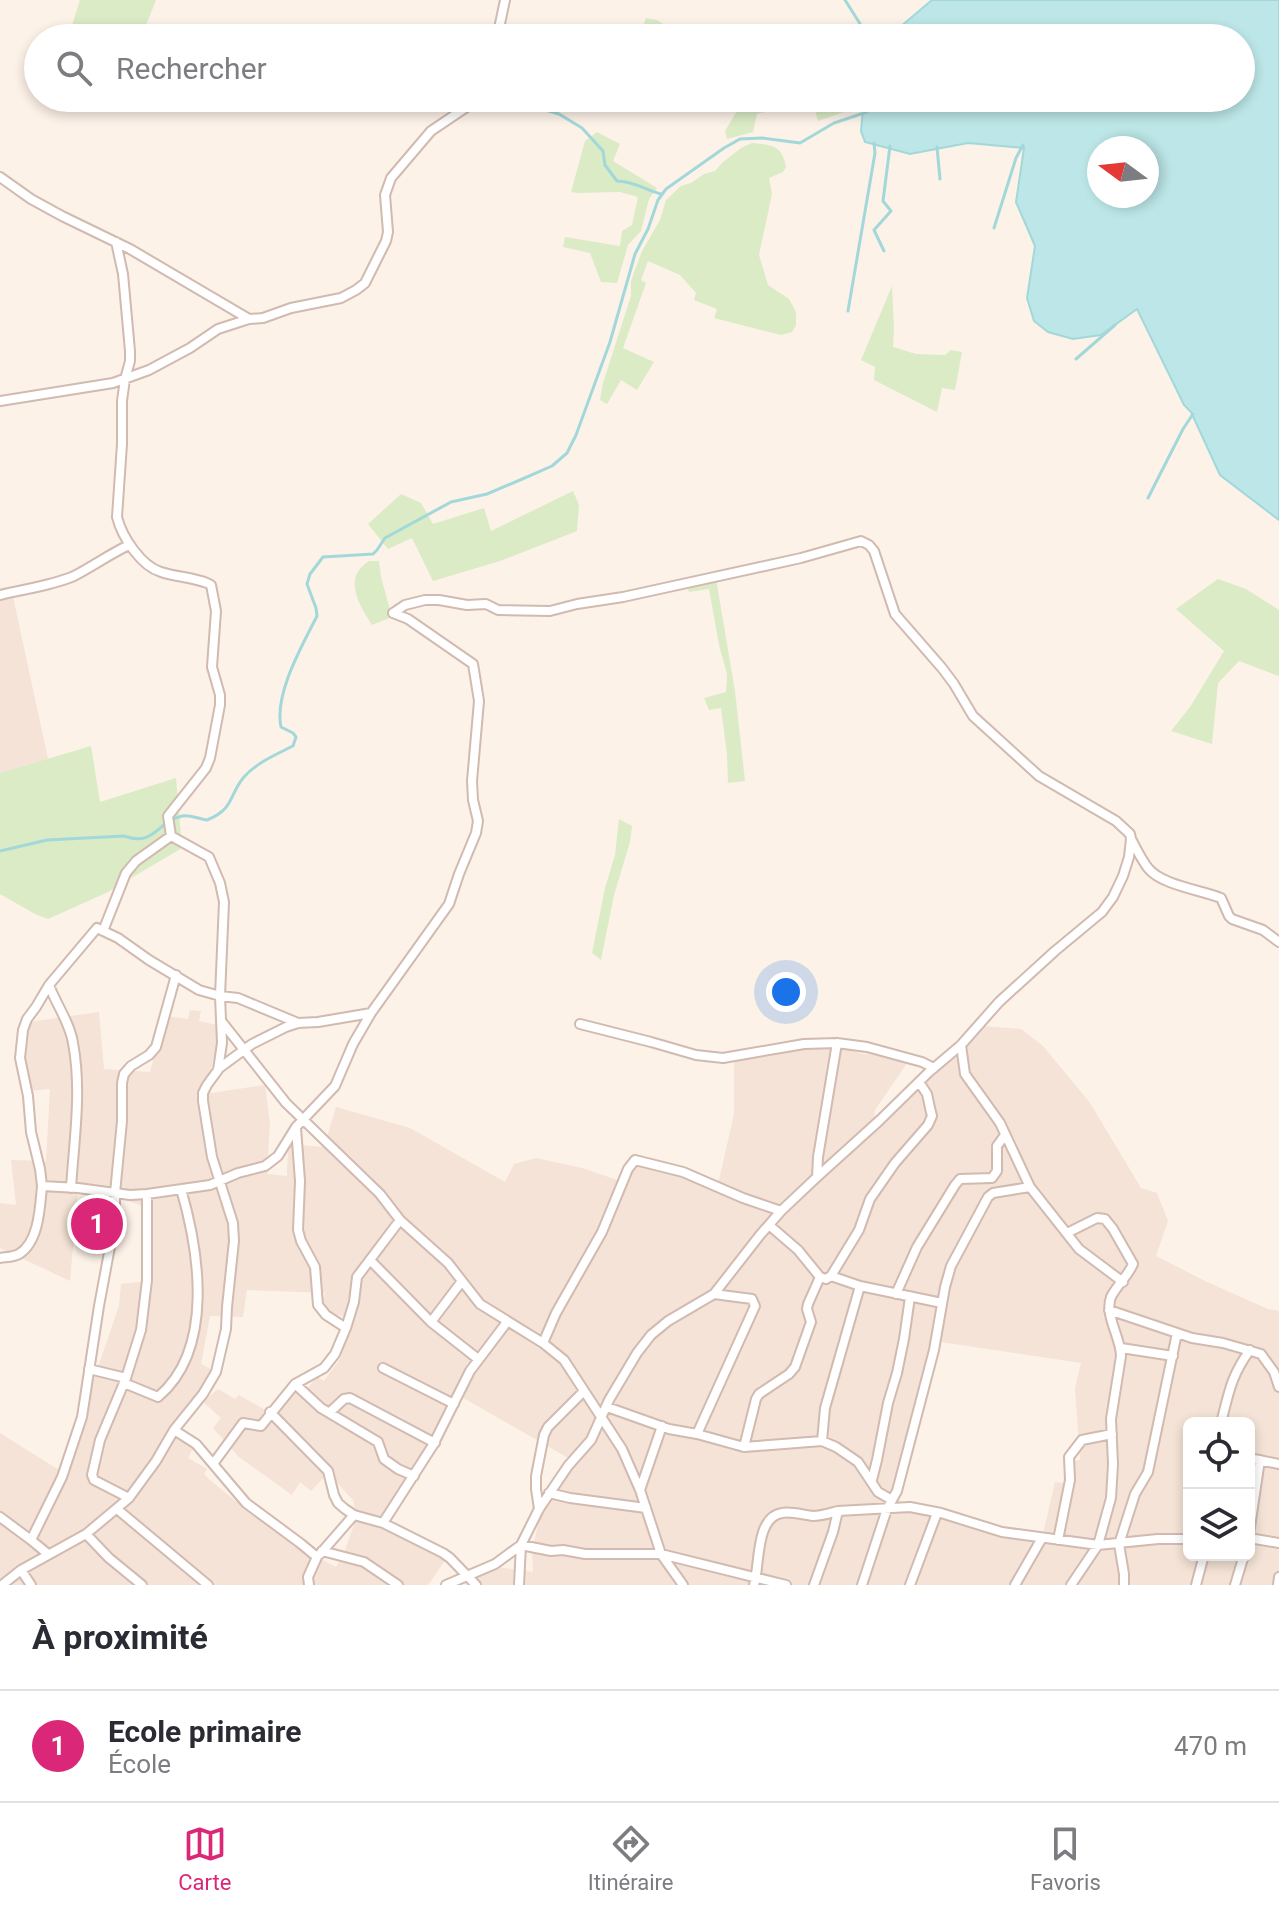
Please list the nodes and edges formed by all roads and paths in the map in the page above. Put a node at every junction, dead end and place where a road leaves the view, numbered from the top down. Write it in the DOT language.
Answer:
graph roads {
  1 [pos="505,0"];
  2 [pos="500,24"];
  3 [pos="459,112"];
  4 [pos="0,177"];
  5 [pos="116,242"];
  6 [pos="249,319"];
  7 [pos="125,379"];
  8 [pos="0,401"];
  9 [pos="129,545"];
  10 [pos="0,595"];
  11 [pos="171,836"];
  12 [pos="1131,839"];
  13 [pos="103,931"];
  14 [pos="1279,942"];
  15 [pos="176,975"];
  16 [pos="49,985"];
  17 [pos="220,996"];
  18 [pos="371,1013"];
  19 [pos="222,1022"];
  20 [pos="298,1023"];
  21 [pos="580,1024"];
  22 [pos="837,1043"];
  23 [pos="961,1045"];
  24 [pos="244,1050"];
  25 [pos="934,1068"];
  26 [pos="218,1070"];
  27 [pos="919,1082"];
  28 [pos="299,1124"];
  29 [pos="1005,1135"];
  30 [pos="817,1177"];
  31 [pos="220,1182"];
  32 [pos="42,1186"];
  33 [pos="1030,1187"];
  34 [pos="71,1188"];
  35 [pos="181,1189"];
  36 [pos="115,1193"];
  37 [pos="147,1194"];
  38 [pos="781,1211"];
  39 [pos="400,1220"];
  40 [pos="769,1225"];
  41 [pos="1067,1233"];
  42 [pos="0,1258"];
  43 [pos="370,1260"];
  44 [pos="831,1276"];
  45 [pos="820,1277"];
  46 [pos="462,1281"];
  47 [pos="1123,1282"];
  48 [pos="860,1286"];
  49 [pos="714,1294"];
  50 [pos="896,1294"];
  51 [pos="910,1297"];
  52 [pos="942,1303"];
  53 [pos="1109,1310"];
  54 [pos="431,1322"];
  55 [pos="507,1322"];
  56 [pos="346,1328"];
  57 [pos="1177,1333"];
  58 [pos="543,1343"];
  59 [pos="1121,1348"];
  60 [pos="1250,1350"];
  61 [pos="1173,1356"];
  62 [pos="478,1359"];
  63 [pos="383,1368"];
  64 [pos="89,1369"];
  65 [pos="125,1380"];
  66 [pos="295,1384"];
  67 [pos="1279,1387"];
  68 [pos="584,1391"];
  69 [pos="454,1404"];
  70 [pos="607,1407"];
  71 [pos="270,1412"];
  72 [pos="330,1412"];
  73 [pos="602,1417"];
  74 [pos="1222,1417"];
  75 [pos="662,1426"];
  76 [pos="174,1430"];
  77 [pos="697,1434"];
  78 [pos="1112,1434"];
  79 [pos="822,1441"];
  80 [pos="435,1443"];
  81 [pos="744,1447"];
  82 [pos="1255,1459"];
  83 [pos="1260,1460"];
  84 [pos="213,1464"];
  85 [pos="1279,1464"];
  86 [pos="414,1476"];
  87 [pos="872,1480"];
  88 [pos="640,1490"];
  89 [pos="549,1493"];
  90 [pos="1255,1495"];
  91 [pos="129,1498"];
  92 [pos="889,1504"];
  93 [pos="646,1508"];
  94 [pos="117,1509"];
  95 [pos="539,1509"];
  96 [pos="838,1511"];
  97 [pos="937,1513"];
  98 [pos="354,1515"];
  99 [pos="0,1517"];
  100 [pos="383,1523"];
  101 [pos="86,1534"];
  102 [pos="1255,1537"];
  103 [pos="1042,1538"];
  104 [pos="1183,1539"];
  105 [pos="31,1540"];
  106 [pos="1058,1540"];
  107 [pos="1279,1543"];
  108 [pos="1119,1544"];
  109 [pos="521,1545"];
  110 [pos="1098,1545"];
  111 [pos="48,1554"];
  112 [pos="320,1554"];
  113 [pos="661,1554"];
  114 [pos="1202,1561"];
  115 [pos="1242,1561"];
  116 [pos="21,1570"];
  117 [pos="469,1576"];
  118 [pos="1279,1577"];
  119 [pos="755,1581"];
  120 [pos="2,1583"];
  121 [pos="311,1583"];
  122 [pos="31,1585"];
  123 [pos="142,1585"];
  124 [pos="208,1585"];
  125 [pos="398,1585"];
  126 [pos="446,1585"];
  127 [pos="476,1585"];
  128 [pos="519,1585"];
  129 [pos="683,1585"];
  130 [pos="786,1585"];
  131 [pos="814,1585"];
  132 [pos="862,1585"];
  133 [pos="910,1585"];
  134 [pos="1015,1585"];
  135 [pos="1071,1585"];
  136 [pos="1124,1585"];
  137 [pos="1196,1585"];
  138 [pos="1235,1585"];
  139 [pos="1278,1585"];
  1 -- 2 [label="street"];
  3 -- 6 [label="street"];
  4 -- 5 [label="street"];
  5 -- 6 [label="street"];
  5 -- 7 [label="street"];
  6 -- 7 [label="street"];
  7 -- 8 [label="street"];
  7 -- 9 [label="street"];
  9 -- 10 [label="street"];
  9 -- 11 [label="street"];
  11 -- 13 [label="street"];
  11 -- 17 [label="street"];
  12 -- 14 [label="street"];
  12 -- 18 [label="street"];
  12 -- 23 [label="street"];
  13 -- 15 [label="street"];
  13 -- 16 [label="street"];
  15 -- 17 [label="street"];
  15 -- 36 [label="street"];
  16 -- 32 [label="street"];
  16 -- 34 [label="street"];
  17 -- 19 [label="street"];
  17 -- 20 [label="street"];
  18 -- 20 [label="street"];
  18 -- 28 [label="street"];
  19 -- 24 [label="street"];
  19 -- 26 [label="street"];
  20 -- 24 [label="street"];
  21 -- 22 [label="street"];
  22 -- 25 [label="street"];
  22 -- 30 [label="street"];
  23 -- 25 [label="street"];
  23 -- 29 [label="street"];
  24 -- 26 [label="street"];
  24 -- 28 [label="street"];
  25 -- 27 [label="street"];
  26 -- 31 [label="street"];
  27 -- 30 [label="street"];
  27 -- 44 [label="street"];
  28 -- 31 [label="street"];
  28 -- 39 [label="street"];
  28 -- 56 [label="street"];
  29 -- 33 [label="street"];
  29 -- 50 [label="street"];
  30 -- 38 [label="street"];
  31 -- 35 [label="street"];
  31 -- 76 [label="street"];
  32 -- 34 [label="street"];
  32 -- 42 [label="street"];
  33 -- 41 [label="street"];
  33 -- 52 [label="street"];
  34 -- 36 [label="street"];
  35 -- 37 [label="street"];
  35 -- 65 [label="street"];
  36 -- 37 [label="street"];
  36 -- 64 [label="street"];
  37 -- 65 [label="street"];
  38 -- 40 [label="street"];
  38 -- 58 [label="street"];
  39 -- 43 [label="street"];
  39 -- 46 [label="street"];
  40 -- 45 [label="street"];
  40 -- 49 [label="street"];
  41 -- 47 [label="street"];
  41 -- 47 [label="street"];
  43 -- 54 [label="street"];
  43 -- 56 [label="street"];
  44 -- 45 [label="street"];
  44 -- 48 [label="street"];
  45 -- 81 [label="street"];
  46 -- 54 [label="street"];
  46 -- 55 [label="street"];
  47 -- 53 [label="street"];
  48 -- 50 [label="street"];
  48 -- 79 [label="street"];
  49 -- 70 [label="street"];
  49 -- 77 [label="street"];
  50 -- 51 [label="street"];
  51 -- 52 [label="street"];
  51 -- 87 [label="street"];
  52 -- 92 [label="street"];
  53 -- 57 [label="street"];
  53 -- 59 [label="street"];
  54 -- 62 [label="street"];
  55 -- 58 [label="street"];
  55 -- 62 [label="street"];
  56 -- 66 [label="street"];
  57 -- 60 [label="street"];
  57 -- 61 [label="street"];
  58 -- 68 [label="street"];
  59 -- 61 [label="street"];
  59 -- 78 [label="street"];
  60 -- 67 [label="street"];
  60 -- 74 [label="street"];
  61 -- 108 [label="street"];
  62 -- 69 [label="street"];
  63 -- 69 [label="street"];
  64 -- 65 [label="street"];
  64 -- 105 [label="street"];
  65 -- 91 [label="street"];
  66 -- 71 [label="street"];
  66 -- 72 [label="street"];
  68 -- 73 [label="street"];
  68 -- 95 [label="street"];
  69 -- 80 [label="street"];
  70 -- 73 [label="street"];
  70 -- 75 [label="street"];
  71 -- 84 [label="street"];
  71 -- 98 [label="street"];
  72 -- 80 [label="street"];
  72 -- 86 [label="street"];
  73 -- 88 [label="street"];
  73 -- 89 [label="street"];
  75 -- 77 [label="street"];
  75 -- 88 [label="street"];
  76 -- 84 [label="street"];
  76 -- 91 [label="street"];
  77 -- 81 [label="street"];
  78 -- 106 [label="street"];
  78 -- 110 [label="street"];
  79 -- 81 [label="street"];
  79 -- 87 [label="street"];
  80 -- 86 [label="street"];
  82 -- 83 [label="street"];
  83 -- 85 [label="street"];
  83 -- 90 [label="street"];
  84 -- 112 [label="street"];
  86 -- 100 [label="street"];
  87 -- 92 [label="street"];
  88 -- 93 [label="street"];
  89 -- 93 [label="street"];
  89 -- 95 [label="street"];
  91 -- 94 [label="street"];
  92 -- 96 [label="street"];
  92 -- 97 [label="street"];
  92 -- 132 [label="street"];
  93 -- 113 [label="street"];
  94 -- 101 [label="street"];
  94 -- 124 [label="street"];
  95 -- 109 [label="street"];
  96 -- 119 [label="street"];
  96 -- 131 [label="street"];
  97 -- 103 [label="street"];
  97 -- 133 [label="street"];
  98 -- 100 [label="street"];
  98 -- 112 [label="street"];
  99 -- 105 [label="street"];
  100 -- 117 [label="street"];
  101 -- 111 [label="street"];
  101 -- 123 [label="street"];
  102 -- 107 [label="street"];
  103 -- 106 [label="street"];
  103 -- 134 [label="street"];
  104 -- 108 [label="street"];
  105 -- 111 [label="street"];
  106 -- 110 [label="street"];
  108 -- 110 [label="street"];
  108 -- 136 [label="street"];
  109 -- 113 [label="street"];
  109 -- 117 [label="street"];
  109 -- 128 [label="street"];
  110 -- 135 [label="street"];
  111 -- 116 [label="street"];
  112 -- 121 [label="street"];
  112 -- 125 [label="street"];
  113 -- 119 [label="street"];
  113 -- 129 [label="street"];
  114 -- 137 [label="street"];
  115 -- 138 [label="street"];
  116 -- 120 [label="street"];
  116 -- 122 [label="street"];
  117 -- 126 [label="street"];
  117 -- 127 [label="street"];
  118 -- 139 [label="street"];
  119 -- 130 [label="street"];
}
